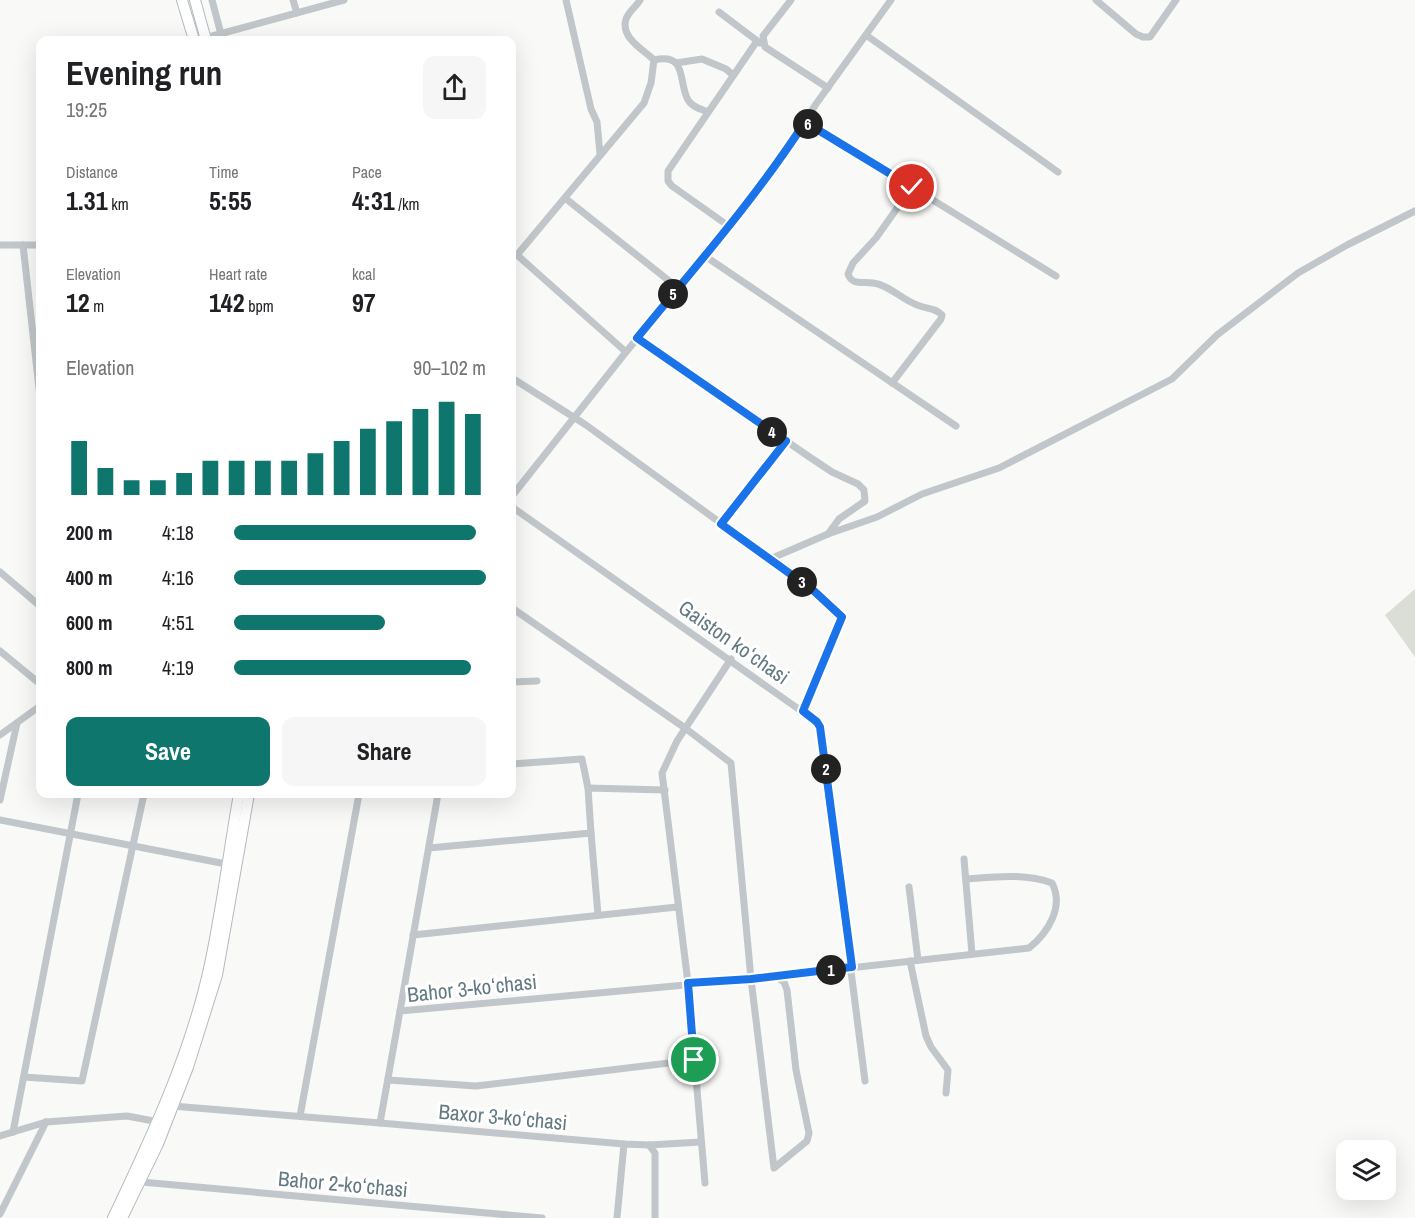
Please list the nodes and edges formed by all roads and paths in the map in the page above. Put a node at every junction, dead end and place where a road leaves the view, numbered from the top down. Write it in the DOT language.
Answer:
graph roads {
  1 [pos="182,0"];
  2 [pos="195,0"];
  3 [pos="212,0"];
  4 [pos="293,0"];
  5 [pos="344,0"];
  6 [pos="566,0"];
  7 [pos="640,0"];
  8 [pos="791,0"];
  9 [pos="891,0"];
  10 [pos="1096,0"];
  11 [pos="1176,0"];
  12 [pos="719,12"];
  13 [pos="297,13"];
  14 [pos="222,34"];
  15 [pos="866,35"];
  16 [pos="200,36"];
  17 [pos="201,36"];
  18 [pos="215,36"];
  19 [pos="757,41"];
  20 [pos="765,47"];
  21 [pos="654,60"];
  22 [pos="676,63"];
  23 [pos="734,75"];
  24 [pos="828,88"];
  25 [pos="708,112"];
  26 [pos="805,122"];
  27 [pos="600,154"];
  28 [pos="1058,172"];
  29 [pos="912,187"];
  30 [pos="565,198"];
  31 [pos="1415,211"];
  32 [pos="730,227"];
  33 [pos="0,245"];
  34 [pos="22,245"];
  35 [pos="36,245"];
  36 [pos="516,256"];
  37 [pos="705,256"];
  38 [pos="516,260"];
  39 [pos="1056,276"];
  40 [pos="678,288"];
  41 [pos="637,338"];
  42 [pos="626,352"];
  43 [pos="36,363"];
  44 [pos="516,381"];
  45 [pos="892,383"];
  46 [pos="573,417"];
  47 [pos="956,426"];
  48 [pos="786,441"];
  49 [pos="516,491"];
  50 [pos="516,510"];
  51 [pos="721,524"];
  52 [pos="828,534"];
  53 [pos="770,559"];
  54 [pos="0,572"];
  55 [pos="36,603"];
  56 [pos="516,611"];
  57 [pos="0,651"];
  58 [pos="731,659"];
  59 [pos="36,681"];
  60 [pos="537,681"];
  61 [pos="516,682"];
  62 [pos="36,709"];
  63 [pos="803,711"];
  64 [pos="17,723"];
  65 [pos="685,728"];
  66 [pos="0,735"];
  67 [pos="516,764"];
  68 [pos="588,788"];
  69 [pos="665,790"];
  70 [pos="77,798"];
  71 [pos="143,798"];
  72 [pos="238,798"];
  73 [pos="248,798"];
  74 [pos="358,798"];
  75 [pos="437,798"];
  76 [pos="0,800"];
  77 [pos="0,820"];
  78 [pos="591,833"];
  79 [pos="71,834"];
  80 [pos="134,846"];
  81 [pos="429,848"];
  82 [pos="964,859"];
  83 [pos="226,864"];
  84 [pos="966,879"];
  85 [pos="909,887"];
  86 [pos="677,906"];
  87 [pos="598,915"];
  88 [pos="413,935"];
  89 [pos="972,954"];
  90 [pos="918,960"];
  91 [pos="910,961"];
  92 [pos="852,967"];
  93 [pos="774,976"];
  94 [pos="751,979"];
  95 [pos="688,983"];
  96 [pos="400,1011"];
  97 [pos="694,1060"];
  98 [pos="24,1077"];
  99 [pos="388,1080"];
  100 [pos="865,1081"];
  101 [pos="946,1093"];
  102 [pos="172,1106"];
  103 [pos="300,1116"];
  104 [pos="46,1122"];
  105 [pos="159,1122"];
  106 [pos="380,1123"];
  107 [pos="13,1132"];
  108 [pos="0,1136"];
  109 [pos="701,1142"];
  110 [pos="624,1144"];
  111 [pos="649,1145"];
  112 [pos="141,1182"];
  113 [pos="705,1183"];
  114 [pos="0,1214"];
  115 [pos="112,1218"];
  116 [pos="122,1218"];
  117 [pos="542,1218"];
  118 [pos="618,1218"];
  119 [pos="655,1218"];
  1 -- 16 [label="main road"];
  2 -- 17 [label="main road"];
  3 -- 14 [label="street"];
  4 -- 13 [label="street"];
  5 -- 13 [label="street"];
  6 -- 27 [label="street"];
  7 -- 21 [label="street"];
  8 -- 20 [label="street"];
  9 -- 15 [label="street"];
  10 -- 11 [label="street"];
  12 -- 19 [label="street"];
  13 -- 14 [label="street"];
  14 -- 18 [label="street"];
  15 -- 24 [label="street"];
  15 -- 28 [label="street"];
  19 -- 20 [label="street"];
  19 -- 23 [label="street"];
  20 -- 24 [label="street"];
  21 -- 22 [label="street"];
  21 -- 27 [label="street"];
  22 -- 23 [label="street"];
  22 -- 25 [label="street"];
  23 -- 25 [label="street"];
  24 -- 26 [label="street"];
  25 -- 32 [label="street"];
  26 -- 29 [label="street"];
  26 -- 32 [label="street"];
  27 -- 30 [label="street"];
  29 -- 39 [label="street"];
  29 -- 45 [label="street"];
  30 -- 36 [label="street"];
  30 -- 40 [label="street"];
  31 -- 52 [label="street"];
  32 -- 37 [label="street"];
  33 -- 34 [label="street"];
  34 -- 35 [label="street"];
  34 -- 43 [label="street"];
  37 -- 40 [label="street"];
  37 -- 45 [label="street"];
  38 -- 42 [label="street"];
  40 -- 41 [label="street"];
  41 -- 42 [label="street"];
  41 -- 48 [label="street"];
  42 -- 46 [label="street"];
  44 -- 46 [label="street"];
  45 -- 47 [label="street"];
  46 -- 49 [label="street"];
  46 -- 51 [label="street"];
  48 -- 51 [label="street"];
  48 -- 52 [label="street"];
  50 -- 58 [label="street, Gaiston koʻchasi"];
  51 -- 53 [label="street"];
  52 -- 53 [label="street"];
  53 -- 63 [label="street"];
  54 -- 55 [label="street"];
  56 -- 65 [label="street"];
  57 -- 59 [label="street"];
  58 -- 63 [label="street, Gaiston koʻchasi"];
  58 -- 65 [label="street"];
  60 -- 61 [label="street"];
  62 -- 64 [label="street"];
  63 -- 92 [label="street, Gaiston koʻchasi"];
  64 -- 66 [label="street"];
  64 -- 76 [label="street"];
  65 -- 69 [label="street"];
  65 -- 94 [label="street"];
  67 -- 68 [label="street"];
  68 -- 69 [label="street"];
  68 -- 78 [label="street"];
  69 -- 86 [label="street"];
  70 -- 79 [label="street"];
  71 -- 80 [label="street"];
  72 -- 83 [label="main road"];
  73 -- 102 [label="main road"];
  74 -- 103 [label="street"];
  75 -- 81 [label="street"];
  77 -- 79 [label="street"];
  78 -- 81 [label="street"];
  78 -- 87 [label="street"];
  79 -- 80 [label="street"];
  79 -- 98 [label="street"];
  80 -- 83 [label="street"];
  80 -- 98 [label="street"];
  81 -- 88 [label="street"];
  82 -- 84 [label="street"];
  83 -- 105 [label="main road"];
  84 -- 89 [label="street"];
  84 -- 89 [label="street, Bahor 3-koʻchasi"];
  85 -- 90 [label="street"];
  86 -- 87 [label="street"];
  86 -- 95 [label="street"];
  87 -- 88 [label="street"];
  88 -- 96 [label="street"];
  89 -- 90 [label="street, Bahor 3-koʻchasi"];
  90 -- 91 [label="street, Bahor 3-koʻchasi"];
  91 -- 92 [label="street, Bahor 3-koʻchasi"];
  91 -- 101 [label="street"];
  92 -- 93 [label="street, Bahor 3-koʻchasi"];
  92 -- 100 [label="street, Gaiston koʻchasi"];
  93 -- 94 [label="street, Bahor 3-koʻchasi"];
  93 -- 94 [label="street"];
  94 -- 95 [label="street, Bahor 3-koʻchasi"];
  95 -- 96 [label="street, Bahor 3-koʻchasi"];
  95 -- 97 [label="street"];
  96 -- 99 [label="street, Bahor 3-koʻchasi"];
  97 -- 99 [label="street"];
  97 -- 109 [label="street"];
  98 -- 107 [label="street"];
  99 -- 106 [label="street, Bahor 3-koʻchasi"];
  102 -- 103 [label="street"];
  102 -- 112 [label="main road"];
  103 -- 106 [label="street"];
  104 -- 105 [label="street"];
  104 -- 107 [label="street"];
  104 -- 114 [label="street"];
  105 -- 115 [label="main road"];
  106 -- 110 [label="street, Baxor 3-koʻchasi"];
  107 -- 108 [label="street"];
  109 -- 111 [label="street, Baxor 3-koʻchasi"];
  109 -- 113 [label="street"];
  110 -- 111 [label="street, Baxor 3-koʻchasi"];
  110 -- 118 [label="street"];
  111 -- 119 [label="street"];
  112 -- 116 [label="main road"];
  112 -- 117 [label="street, Bahor 2-koʻchasi"];
}
